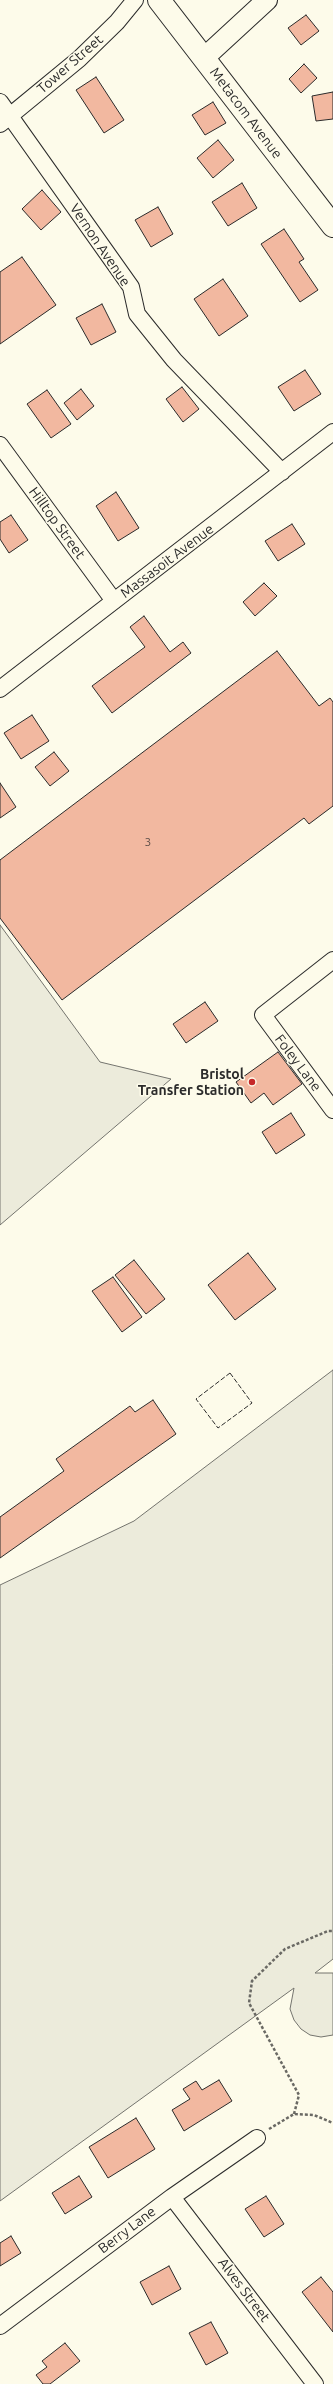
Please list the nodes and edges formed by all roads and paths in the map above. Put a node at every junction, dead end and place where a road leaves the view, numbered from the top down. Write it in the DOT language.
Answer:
graph roads {
  1 [pos="135,0"];
  2 [pos="159,0"];
  3 [pos="267,0"];
  4 [pos="204,58"];
  5 [pos="0,102"];
  6 [pos="5,120"];
  7 [pos="333,226"];
  8 [pos="333,432"];
  9 [pos="0,445"];
  10 [pos="282,472"];
  11 [pos="114,601"];
  12 [pos="0,689"];
  13 [pos="333,960"];
  14 [pos="333,1110"];
  15 [pos="333,1931"];
  16 [pos="294,2114"];
  17 [pos="333,2122"];
  18 [pos="257,2138"];
  19 [pos="172,2197"];
  20 [pos="0,2326"];
  21 [pos="315,2384"];
  1 -- 6 [label="street, Tower Street"];
  2 -- 4 [label="main road, Metacom Avenue"];
  3 -- 4 [label="street"];
  4 -- 7 [label="main road, Metacom Avenue"];
  5 -- 6 [label="street, Vernon Avenue"];
  6 -- 10 [label="street, Vernon Avenue"];
  8 -- 10 [label="street, Massasoit Avenue"];
  9 -- 11 [label="street, Hilltop Street"];
  10 -- 11 [label="street, Massasoit Avenue"];
  11 -- 12 [label="street, Massasoit Avenue"];
  13 -- 14 [label="street, Foley Lane"];
  15 -- 16 [label="path"];
  16 -- 17 [label="path"];
  16 -- 18 [label="path"];
  18 -- 19 [label="street, Berry Lane"];
  19 -- 20 [label="street, Berry Lane"];
  19 -- 21 [label="street, Alves Street"];
}
